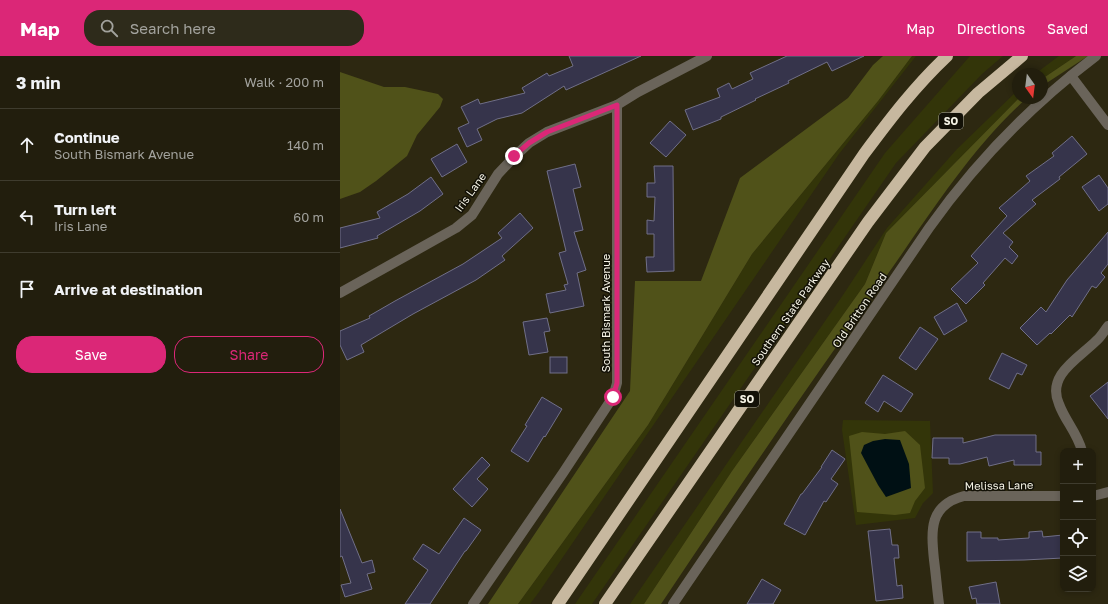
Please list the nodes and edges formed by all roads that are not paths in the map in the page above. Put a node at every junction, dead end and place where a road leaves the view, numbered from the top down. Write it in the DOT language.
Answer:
graph roads {
  1 [pos="707,56"];
  2 [pos="947,56"];
  3 [pos="1022,56"];
  4 [pos="1096,56"];
  5 [pos="1071,76"];
  6 [pos="617,105"];
  7 [pos="1108,125"];
  8 [pos="340,293"];
  9 [pos="1108,326"];
  10 [pos="1081,448"];
  11 [pos="1108,492"];
  12 [pos="1096,495"];
  13 [pos="1060,496"];
  14 [pos="559,603"];
  15 [pos="473,604"];
  16 [pos="606,604"];
  17 [pos="673,604"];
  18 [pos="939,604"];
  1 -- 6 [label="street"];
  2 -- 14 [label="highway"];
  3 -- 16 [label="highway, Southern State Parkway / SO"];
  4 -- 5 [label="street, Old Britton Road"];
  5 -- 7 [label="street"];
  5 -- 17 [label="street, Old Britton Road"];
  6 -- 8 [label="street, Iris Lane"];
  6 -- 15 [label="street, South Bismark Avenue"];
  9 -- 10 [label="street"];
  11 -- 12 [label="street"];
  13 -- 18 [label="street, Melissa Lane"];
}
